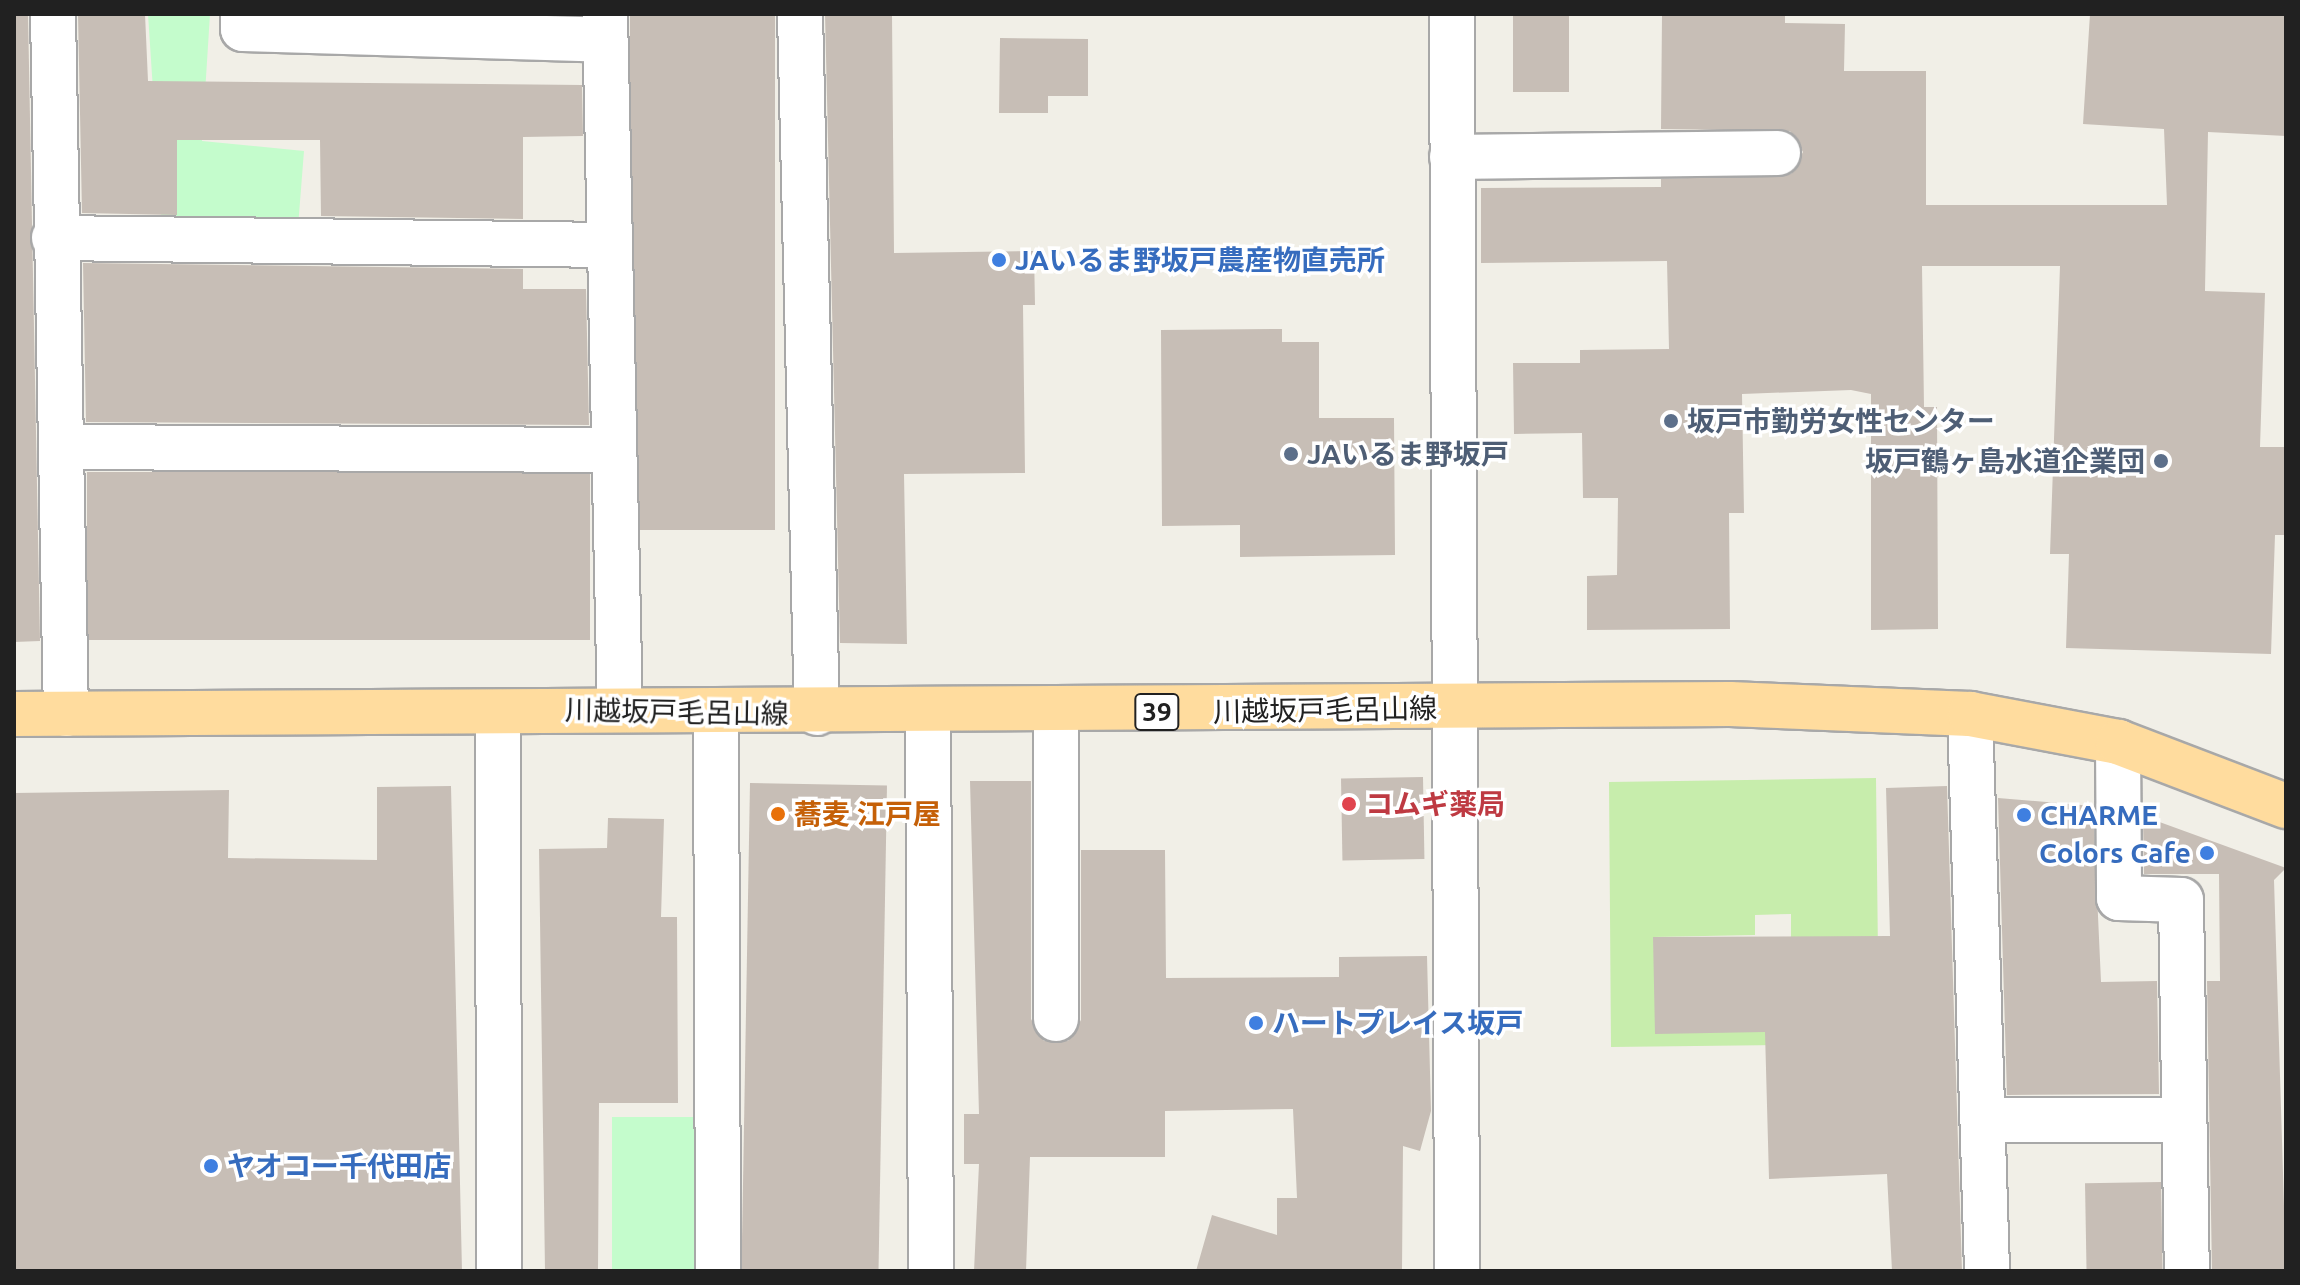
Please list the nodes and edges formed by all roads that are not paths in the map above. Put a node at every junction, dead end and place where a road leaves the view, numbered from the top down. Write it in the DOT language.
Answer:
graph roads {
  1 [pos="53,14"];
  2 [pos="243,14"];
  3 [pos="800,14"];
  4 [pos="1452,14"];
  5 [pos="427,24"];
  6 [pos="605,27"];
  7 [pos="1778,153"];
  8 [pos="1452,157"];
  9 [pos="54,238"];
  10 [pos="608,245"];
  11 [pos="61,447"];
  12 [pos="614,450"];
  13 [pos="1451,708"];
  14 [pos="620,710"];
  15 [pos="498,712"];
  16 [pos="716,713"];
  17 [pos="817,713"];
  18 [pos="928,713"];
  19 [pos="1056,713"];
  20 [pos="14,714"];
  21 [pos="66,714"];
  22 [pos="1970,714"];
  23 [pos="2118,742"];
  24 [pos="2286,806"];
  25 [pos="1056,1019"];
  26 [pos="1987,1120"];
  27 [pos="2184,1120"];
  28 [pos="499,1271"];
  29 [pos="718,1271"];
  30 [pos="931,1271"];
  31 [pos="1457,1271"];
  32 [pos="1987,1271"];
  33 [pos="2187,1271"];
  1 -- 9 [label="street"];
  2 -- 5 [label="street"];
  3 -- 17 [label="street"];
  4 -- 8 [label="street"];
  5 -- 6 [label="street"];
  6 -- 10 [label="street"];
  7 -- 8 [label="street"];
  8 -- 13 [label="street"];
  9 -- 10 [label="street"];
  9 -- 11 [label="street"];
  10 -- 12 [label="street"];
  11 -- 12 [label="street"];
  11 -- 21 [label="street"];
  12 -- 14 [label="street"];
  13 -- 19 [label="main road, 川越坂戸毛呂山線 / 39"];
  13 -- 22 [label="main road, 川越坂戸毛呂山線 / 39"];
  13 -- 31 [label="street"];
  14 -- 15 [label="main road, 川越坂戸毛呂山線 / 39"];
  14 -- 16 [label="main road, 川越坂戸毛呂山線 / 39"];
  15 -- 21 [label="main road, 川越坂戸毛呂山線 / 39"];
  15 -- 28 [label="street"];
  16 -- 17 [label="main road, 川越坂戸毛呂山線 / 39"];
  16 -- 29 [label="street"];
  17 -- 18 [label="main road, 川越坂戸毛呂山線 / 39"];
  18 -- 19 [label="main road, 川越坂戸毛呂山線 / 39"];
  18 -- 30 [label="street"];
  19 -- 25 [label="street"];
  20 -- 21 [label="main road, 川越坂戸毛呂山線 / 39"];
  22 -- 23 [label="main road, 川越坂戸毛呂山線 / 39"];
  22 -- 26 [label="street"];
  23 -- 24 [label="main road, 川越坂戸毛呂山線 / 39"];
  23 -- 27 [label="street"];
  26 -- 27 [label="street"];
  26 -- 32 [label="street"];
  27 -- 33 [label="street"];
}
